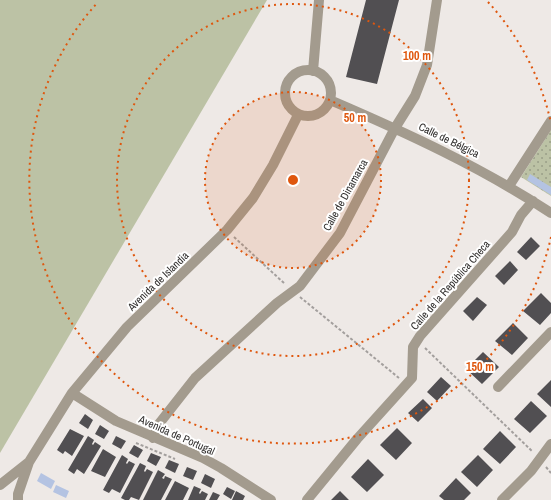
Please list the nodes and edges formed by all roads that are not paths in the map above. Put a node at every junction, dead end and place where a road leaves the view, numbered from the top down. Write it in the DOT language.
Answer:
graph roads {
  1 [pos="319,0"];
  2 [pos="437,0"];
  3 [pos="313,71"];
  4 [pos="330,100"];
  5 [pos="298,114"];
  6 [pos="551,121"];
  7 [pos="395,128"];
  8 [pos="509,186"];
  9 [pos="533,201"];
  10 [pos="551,213"];
  11 [pos="551,332"];
  12 [pos="498,387"];
  13 [pos="72,393"];
  14 [pos="153,438"];
  15 [pos="551,444"];
  16 [pos="29,462"];
  17 [pos="0,485"];
  18 [pos="18,500"];
  19 [pos="271,500"];
  20 [pos="307,500"];
  21 [pos="502,500"];
  1 -- 3 [label="street"];
  2 -- 7 [label="street, Calle de Dinamarca"];
  3 -- 4 [label="street"];
  3 -- 5 [label="street"];
  4 -- 5 [label="street"];
  4 -- 7 [label="street, Calle de Bélgica"];
  5 -- 13 [label="street, Avenida de Islandia"];
  6 -- 8 [label="street"];
  7 -- 8 [label="street, Calle de Bélgica"];
  7 -- 14 [label="street, Calle de Dinamarca"];
  8 -- 9 [label="street, Calle de Bélgica"];
  9 -- 10 [label="street, Calle de Bélgica"];
  9 -- 20 [label="street, Calle de la República Checa"];
  11 -- 12 [label="street"];
  13 -- 14 [label="street, Avenida de Portugal"];
  13 -- 16 [label="street, Avenida de Islandia"];
  14 -- 19 [label="street, Avenida de Portugal"];
  15 -- 21 [label="street"];
  16 -- 17 [label="street, Avenida de Islandia"];
  16 -- 18 [label="street, Avenida de Islandia"];
}
